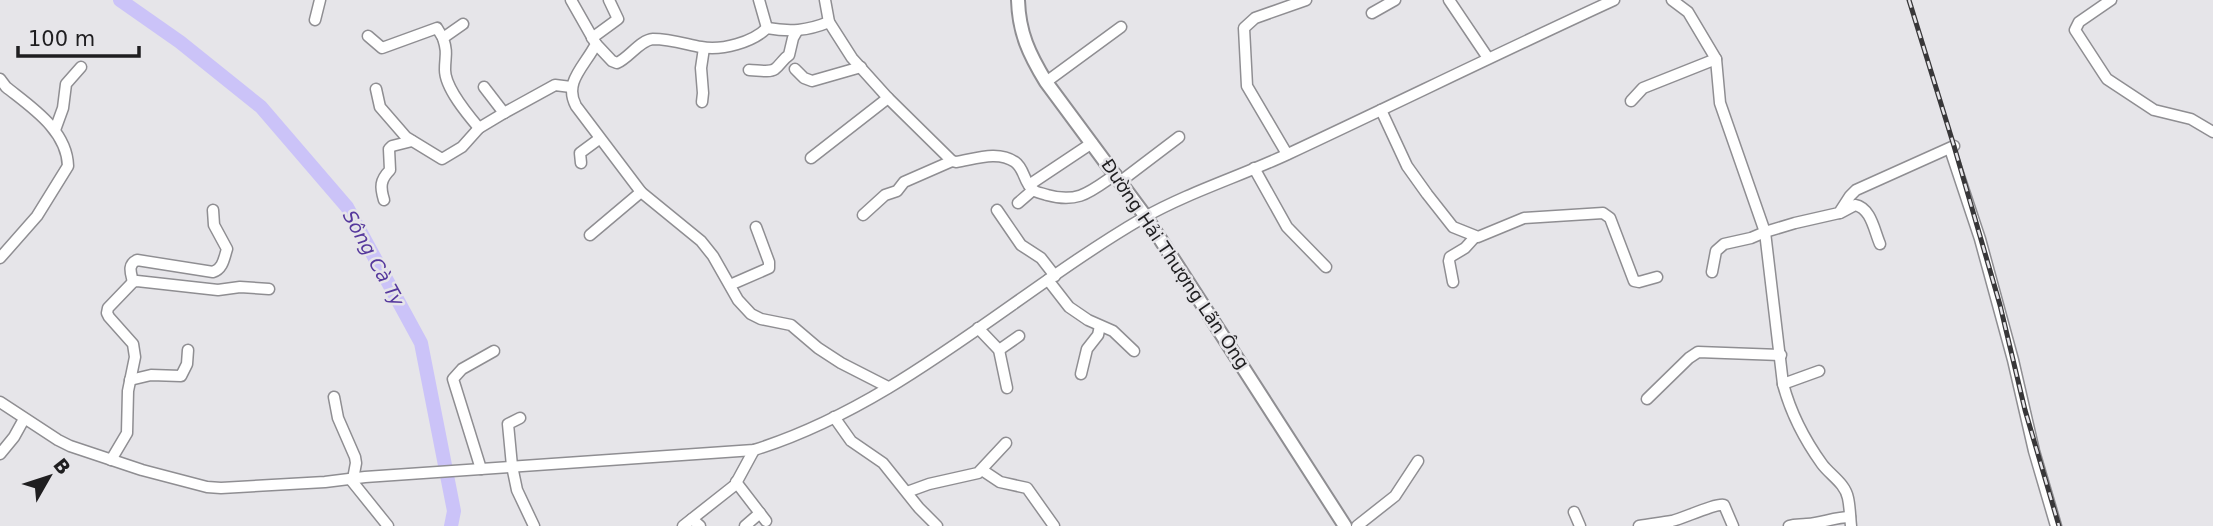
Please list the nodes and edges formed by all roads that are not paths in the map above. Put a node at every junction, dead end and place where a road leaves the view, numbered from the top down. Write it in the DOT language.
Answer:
graph roads {
  1 [pos="320,0"];
  2 [pos="571,0"];
  3 [pos="609,0"];
  4 [pos="759,0"];
  5 [pos="825,0"];
  6 [pos="1018,0"];
  7 [pos="1306,0"];
  8 [pos="1395,0"];
  9 [pos="1449,0"];
  10 [pos="1614,0"];
  11 [pos="1672,0"];
  12 [pos="2111,0"];
  13 [pos="1372,13"];
  14 [pos="315,20"];
  15 [pos="829,22"];
  16 [pos="463,24"];
  17 [pos="1121,27"];
  18 [pos="767,28"];
  19 [pos="797,31"];
  20 [pos="368,36"];
  21 [pos="443,37"];
  22 [pos="594,41"];
  23 [pos="704,48"];
  24 [pos="1488,58"];
  25 [pos="1716,59"];
  26 [pos="81,67"];
  27 [pos="861,67"];
  28 [pos="795,69"];
  29 [pos="749,70"];
  30 [pos="0,79"];
  31 [pos="1046,82"];
  32 [pos="484,87"];
  33 [pos="571,88"];
  34 [pos="376,89"];
  35 [pos="888,98"];
  36 [pos="1631,101"];
  37 [pos="702,102"];
  38 [pos="1381,110"];
  39 [pos="504,113"];
  40 [pos="479,128"];
  41 [pos="55,130"];
  42 [pos="2213,132"];
  43 [pos="1179,137"];
  44 [pos="599,139"];
  45 [pos="412,141"];
  46 [pos="1092,143"];
  47 [pos="1287,154"];
  48 [pos="811,158"];
  49 [pos="952,161"];
  50 [pos="581,163"];
  51 [pos="1254,168"];
  52 [pos="1119,178"];
  53 [pos="1031,187"];
  54 [pos="641,192"];
  55 [pos="384,200"];
  56 [pos="1018,203"];
  57 [pos="997,209"];
  58 [pos="213,210"];
  59 [pos="1839,213"];
  60 [pos="863,215"];
  61 [pos="1146,217"];
  62 [pos="756,227"];
  63 [pos="1765,232"];
  64 [pos="590,235"];
  65 [pos="1475,237"];
  66 [pos="1880,244"];
  67 [pos="0,258"];
  68 [pos="1326,267"];
  69 [pos="1712,272"];
  70 [pos="1657,277"];
  71 [pos="1052,278"];
  72 [pos="133,282"];
  73 [pos="1453,282"];
  74 [pos="730,285"];
  75 [pos="269,289"];
  76 [pos="1100,326"];
  77 [pos="978,328"];
  78 [pos="1019,336"];
  79 [pos="188,350"];
  80 [pos="999,350"];
  81 [pos="494,351"];
  82 [pos="1134,351"];
  83 [pos="1781,355"];
  84 [pos="1819,371"];
  85 [pos="1081,374"];
  86 [pos="130,380"];
  87 [pos="1783,384"];
  88 [pos="887,387"];
  89 [pos="1007,388"];
  90 [pos="334,397"];
  91 [pos="1647,399"];
  92 [pos="0,402"];
  93 [pos="834,417"];
  94 [pos="520,418"];
  95 [pos="24,419"];
  96 [pos="1006,443"];
  97 [pos="754,450"];
  98 [pos="0,454"];
  99 [pos="111,460"];
  100 [pos="1418,461"];
  101 [pos="512,466"];
  102 [pos="479,469"];
  103 [pos="982,470"];
  104 [pos="352,479"];
  105 [pos="736,482"];
  106 [pos="907,492"];
  107 [pos="1573,512"];
  108 [pos="1850,521"];
  109 [pos="696,522"];
  110 [pos="388,526"];
  111 [pos="534,526"];
  112 [pos="683,526"];
  113 [pos="746,526"];
  114 [pos="937,526"];
  115 [pos="1054,526"];
  116 [pos="1345,526"];
  117 [pos="1357,526"];
  118 [pos="1580,526"];
  119 [pos="1639,526"];
  120 [pos="1733,526"];
  121 [pos="1789,526"];
  122 [pos="2056,526"];
  1 -- 14 [label="street"];
  2 -- 22 [label="street"];
  3 -- 22 [label="street"];
  4 -- 18 [label="street"];
  5 -- 15 [label="street"];
  6 -- 31 [label="street, Đường Hải Thượng Lãn Ông"];
  7 -- 47 [label="street"];
  8 -- 13 [label="street"];
  9 -- 24 [label="street"];
  10 -- 24 [label="street"];
  11 -- 25 [label="street"];
  12 -- 42 [label="street"];
  15 -- 19 [label="street"];
  15 -- 27 [label="street"];
  16 -- 21 [label="street"];
  17 -- 31 [label="street"];
  18 -- 19 [label="street"];
  18 -- 23 [label="street"];
  19 -- 29 [label="street"];
  20 -- 21 [label="street"];
  21 -- 40 [label="street"];
  22 -- 23 [label="street"];
  22 -- 33 [label="street"];
  23 -- 37 [label="street"];
  24 -- 38 [label="street"];
  25 -- 36 [label="street"];
  25 -- 63 [label="street"];
  26 -- 41 [label="street"];
  27 -- 28 [label="street"];
  27 -- 35 [label="street"];
  30 -- 41 [label="street"];
  31 -- 46 [label="street, Đường Hải Thượng Lãn Ông"];
  32 -- 39 [label="street"];
  33 -- 39 [label="street"];
  33 -- 44 [label="street"];
  34 -- 45 [label="street"];
  35 -- 48 [label="street"];
  35 -- 49 [label="street"];
  38 -- 47 [label="street"];
  38 -- 65 [label="street"];
  39 -- 40 [label="street"];
  40 -- 45 [label="street"];
  41 -- 67 [label="street"];
  43 -- 52 [label="street"];
  44 -- 50 [label="street"];
  44 -- 54 [label="street"];
  45 -- 55 [label="street"];
  46 -- 52 [label="street, Đường Hải Thượng Lãn Ông"];
  46 -- 53 [label="street"];
  47 -- 51 [label="street"];
  49 -- 53 [label="street"];
  49 -- 60 [label="street"];
  51 -- 61 [label="street"];
  51 -- 68 [label="street"];
  52 -- 53 [label="street"];
  52 -- 61 [label="street, Đường Hải Thượng Lãn Ông"];
  53 -- 56 [label="street"];
  54 -- 64 [label="street"];
  54 -- 74 [label="street"];
  57 -- 71 [label="street"];
  58 -- 72 [label="street"];
  59 -- 63 [label="street"];
  59 -- 66 [label="street"];
  59 -- 122 [label="street"];
  61 -- 71 [label="street"];
  61 -- 116 [label="street, Đường Hải Thượng Lãn Ông"];
  62 -- 74 [label="street"];
  63 -- 69 [label="street"];
  63 -- 83 [label="street"];
  65 -- 70 [label="street"];
  65 -- 73 [label="street"];
  71 -- 76 [label="street"];
  71 -- 77 [label="street"];
  72 -- 75 [label="street"];
  72 -- 86 [label="street"];
  74 -- 88 [label="street"];
  76 -- 82 [label="street"];
  76 -- 85 [label="street"];
  77 -- 80 [label="street"];
  77 -- 88 [label="street"];
  78 -- 80 [label="street"];
  79 -- 86 [label="street"];
  80 -- 89 [label="street"];
  81 -- 102 [label="street"];
  83 -- 87 [label="street"];
  83 -- 91 [label="street"];
  84 -- 87 [label="street"];
  86 -- 99 [label="street"];
  87 -- 108 [label="street"];
  88 -- 93 [label="street"];
  90 -- 104 [label="street"];
  92 -- 95 [label="street"];
  93 -- 97 [label="street"];
  93 -- 106 [label="street"];
  94 -- 101 [label="street"];
  95 -- 98 [label="street"];
  95 -- 99 [label="street"];
  96 -- 103 [label="street"];
  97 -- 101 [label="street"];
  97 -- 105 [label="street"];
  99 -- 104 [label="street"];
  100 -- 117 [label="street"];
  101 -- 102 [label="street"];
  101 -- 111 [label="street"];
  102 -- 104 [label="street"];
  103 -- 106 [label="street"];
  103 -- 115 [label="street"];
  104 -- 110 [label="street"];
  105 -- 109 [label="street"];
  105 -- 113 [label="street"];
  106 -- 114 [label="street"];
  107 -- 118 [label="street"];
  108 -- 121 [label="street"];
  109 -- 112 [label="street"];
  119 -- 120 [label="street"];
}
